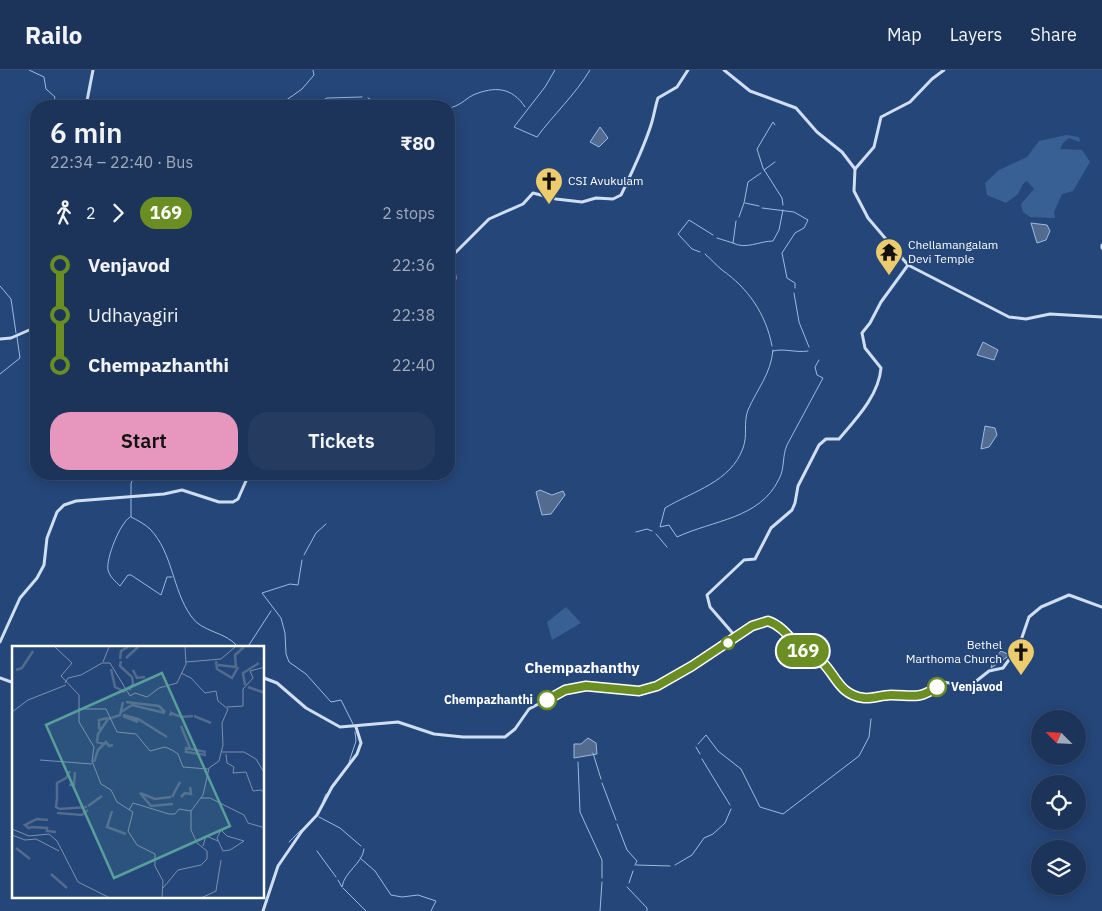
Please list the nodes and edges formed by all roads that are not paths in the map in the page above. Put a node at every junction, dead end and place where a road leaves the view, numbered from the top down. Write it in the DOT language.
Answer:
graph roads {
  1 [pos="93,70"];
  2 [pos="688,70"];
  3 [pos="724,70"];
  4 [pos="944,70"];
  5 [pos="87,100"];
  6 [pos="855,170"];
  7 [pos="455,253"];
  8 [pos="908,265"];
  9 [pos="1102,317"];
  10 [pos="30,330"];
  11 [pos="0,339"];
  12 [pos="246,480"];
  13 [pos="1102,607"];
  14 [pos="736,637"];
  15 [pos="0,642"];
  16 [pos="0,678"];
  17 [pos="265,678"];
  18 [pos="12,682"];
  19 [pos="356,727"];
  20 [pos="263,911"];
  1 -- 5 [label="main road"];
  2 -- 7 [label="main road"];
  3 -- 6 [label="main road"];
  4 -- 6 [label="main road"];
  6 -- 8 [label="main road"];
  8 -- 9 [label="main road"];
  8 -- 14 [label="main road"];
  10 -- 11 [label="main road"];
  12 -- 15 [label="main road"];
  13 -- 14 [label="main road"];
  14 -- 19 [label="main road"];
  16 -- 18 [label="main road"];
  17 -- 19 [label="main road"];
  19 -- 20 [label="main road"];
}
